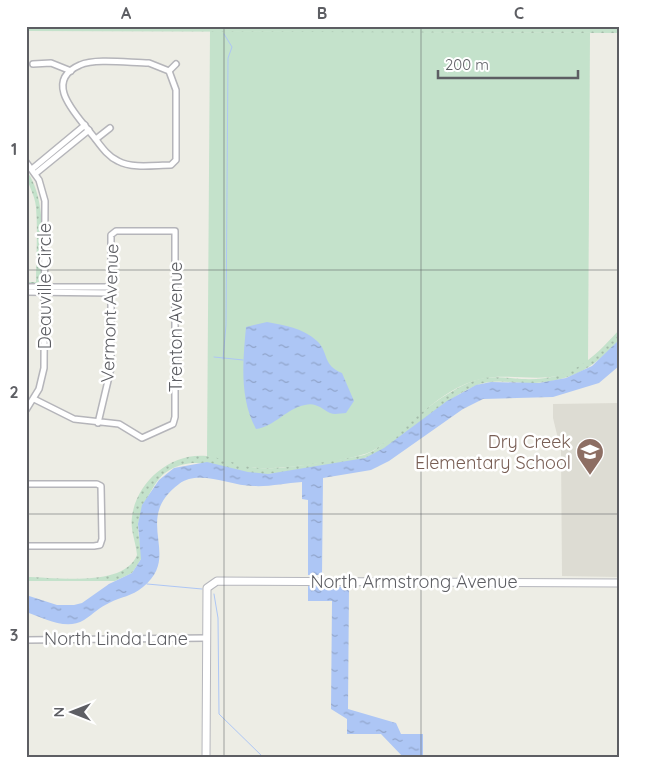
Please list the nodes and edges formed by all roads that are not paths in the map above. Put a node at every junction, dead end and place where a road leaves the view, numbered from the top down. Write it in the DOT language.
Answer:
graph roads {
  1 [pos="34,64"];
  2 [pos="176,64"];
  3 [pos="71,71"];
  4 [pos="169,71"];
  5 [pos="86,128"];
  6 [pos="110,128"];
  7 [pos="96,139"];
  8 [pos="26,162"];
  9 [pos="33,172"];
  10 [pos="175,231"];
  11 [pos="26,287"];
  12 [pos="45,290"];
  13 [pos="111,290"];
  14 [pos="26,292"];
  15 [pos="34,399"];
  16 [pos="26,410"];
  17 [pos="98,423"];
  18 [pos="26,484"];
  19 [pos="26,546"];
  20 [pos="619,582"];
  21 [pos="206,638"];
  22 [pos="26,640"];
  23 [pos="206,758"];
  1 -- 3 [label="street"];
  2 -- 4 [label="street"];
  3 -- 4 [label="street"];
  3 -- 5 [label="street"];
  4 -- 7 [label="street"];
  5 -- 7 [label="street"];
  5 -- 9 [label="street"];
  6 -- 7 [label="street"];
  8 -- 9 [label="street, Deauville Circle"];
  9 -- 12 [label="street, Deauville Circle"];
  10 -- 13 [label="street, Vermont Avenue"];
  10 -- 17 [label="street, Trenton Avenue"];
  11 -- 12 [label="street"];
  12 -- 13 [label="street"];
  12 -- 14 [label="street"];
  12 -- 15 [label="street, Deauville Circle"];
  13 -- 17 [label="street, Vermont Avenue"];
  15 -- 16 [label="street, Deauville Circle"];
  15 -- 17 [label="street"];
  18 -- 19 [label="street"];
  20 -- 21 [label="street, North Armstrong Avenue"];
  21 -- 22 [label="street, North Linda Lane"];
  21 -- 23 [label="street"];
}
